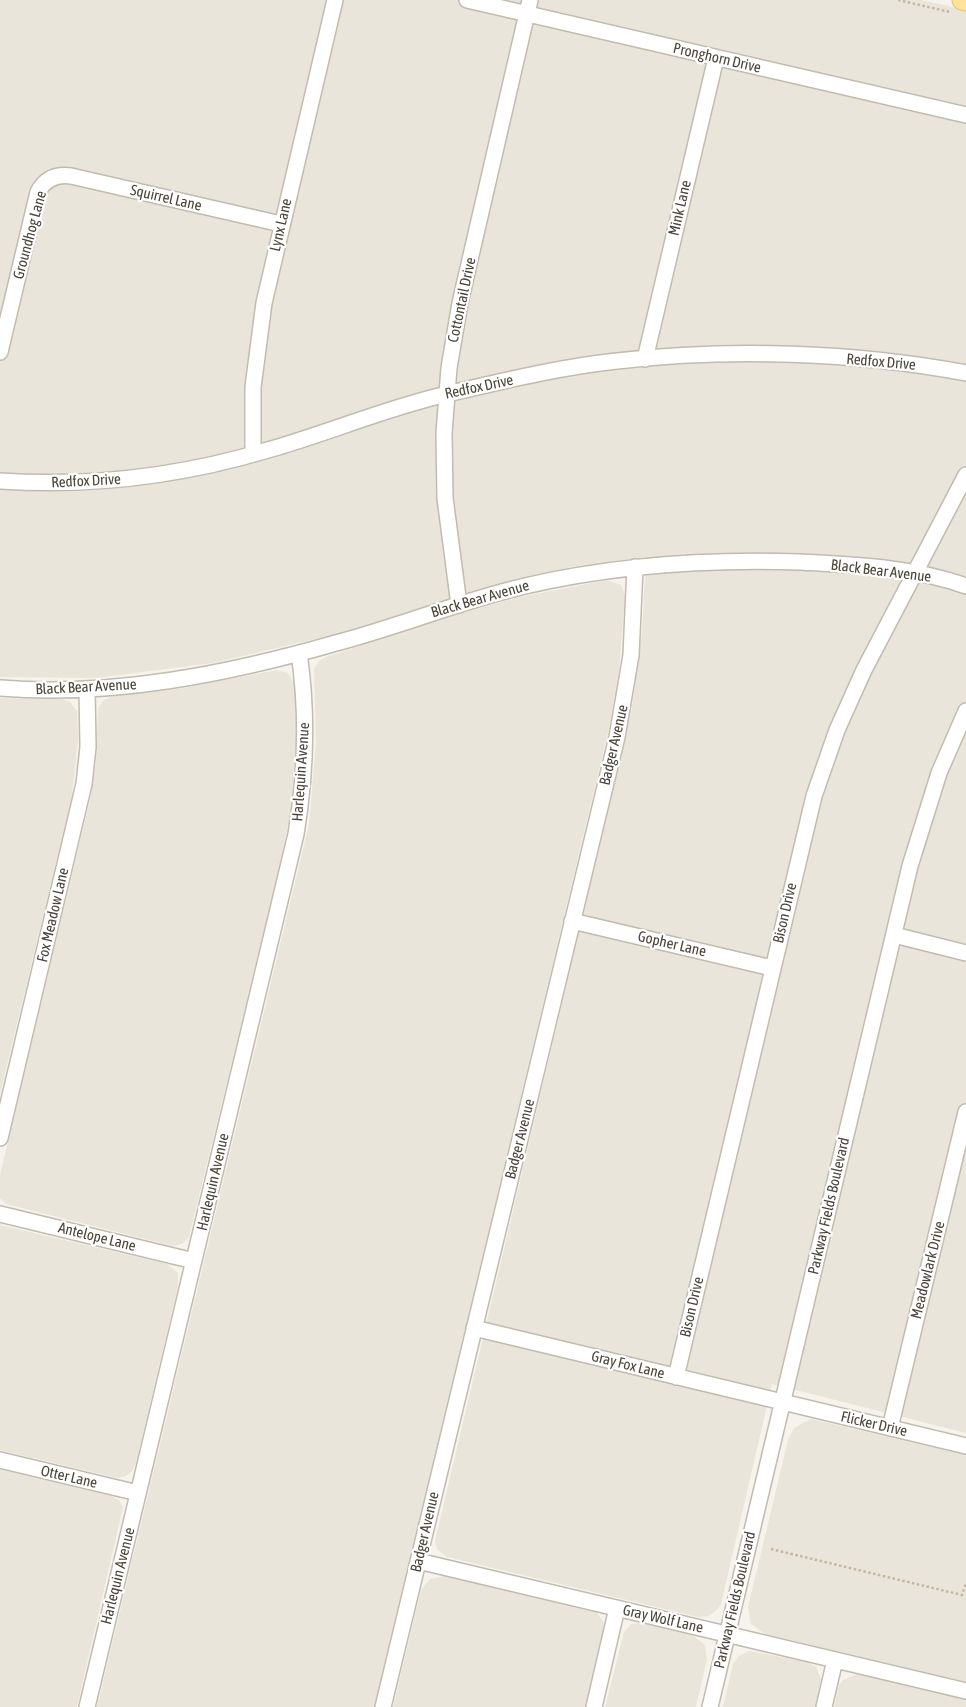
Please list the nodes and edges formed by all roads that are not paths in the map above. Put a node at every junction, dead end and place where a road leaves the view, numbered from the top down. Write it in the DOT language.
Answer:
graph roads {
  1 [pos="335,0"];
  2 [pos="467,0"];
  3 [pos="529,7"];
  4 [pos="716,58"];
  5 [pos="966,116"];
  6 [pos="50,178"];
  7 [pos="281,224"];
  8 [pos="0,352"];
  9 [pos="645,358"];
  10 [pos="966,373"];
  11 [pos="446,394"];
  12 [pos="253,454"];
  13 [pos="966,475"];
  14 [pos="0,481"];
  15 [pos="635,567"];
  16 [pos="913,573"];
  17 [pos="966,586"];
  18 [pos="459,605"];
  19 [pos="299,653"];
  20 [pos="0,688"];
  21 [pos="87,689"];
  22 [pos="966,711"];
  23 [pos="572,921"];
  24 [pos="894,936"];
  25 [pos="966,953"];
  26 [pos="772,968"];
  27 [pos="966,1112"];
  28 [pos="0,1138"];
  29 [pos="0,1214"];
  30 [pos="194,1261"];
  31 [pos="474,1328"];
  32 [pos="676,1377"];
  33 [pos="783,1402"];
  34 [pos="890,1428"];
  35 [pos="966,1446"];
  36 [pos="0,1460"];
  37 [pos="138,1493"];
  38 [pos="418,1561"];
  39 [pos="618,1608"];
  40 [pos="727,1634"];
  41 [pos="835,1660"];
  42 [pos="966,1691"];
  43 [pos="87,1707"];
  44 [pos="383,1707"];
  45 [pos="594,1707"];
  46 [pos="710,1707"];
  47 [pos="824,1707"];
  1 -- 7 [label="street, Lynx Lane"];
  2 -- 3 [label="street, Pronghorn Drive"];
  3 -- 4 [label="street, Pronghorn Drive"];
  3 -- 11 [label="street, Cottontail Drive"];
  4 -- 5 [label="street, Pronghorn Drive"];
  4 -- 9 [label="street, Mink Lane"];
  6 -- 7 [label="street, Squirrel Lane"];
  6 -- 8 [label="street, Groundhog Lane"];
  7 -- 12 [label="street, Lynx Lane"];
  9 -- 10 [label="street, Redfox Drive"];
  9 -- 11 [label="street, Redfox Drive"];
  11 -- 12 [label="street, Redfox Drive"];
  11 -- 18 [label="street, Cottontail Drive"];
  12 -- 14 [label="street, Redfox Drive"];
  13 -- 16 [label="street, Bison Drive"];
  15 -- 16 [label="street, Black Bear Avenue"];
  15 -- 18 [label="street, Black Bear Avenue"];
  15 -- 23 [label="street, Badger Avenue"];
  16 -- 17 [label="street, Black Bear Avenue"];
  16 -- 26 [label="street, Bison Drive"];
  18 -- 19 [label="street, Black Bear Avenue"];
  19 -- 21 [label="street, Black Bear Avenue"];
  19 -- 30 [label="street, Harlequin Avenue"];
  20 -- 21 [label="street, Black Bear Avenue"];
  21 -- 28 [label="street, Fox Meadow Lane"];
  22 -- 24 [label="street, Parkway Fields Boulevard"];
  23 -- 26 [label="street, Gopher Lane"];
  23 -- 31 [label="street, Badger Avenue"];
  24 -- 25 [label="street"];
  24 -- 33 [label="street, Parkway Fields Boulevard"];
  26 -- 32 [label="street, Bison Drive"];
  27 -- 34 [label="street, Meadowlark Drive"];
  29 -- 30 [label="street, Antelope Lane"];
  30 -- 37 [label="street, Harlequin Avenue"];
  31 -- 32 [label="street, Gray Fox Lane"];
  31 -- 38 [label="street, Badger Avenue"];
  32 -- 33 [label="street, Gray Fox Lane"];
  33 -- 34 [label="street, Flicker Drive"];
  33 -- 40 [label="street, Parkway Fields Boulevard"];
  34 -- 35 [label="street, Flicker Drive"];
  36 -- 37 [label="street, Otter Lane"];
  37 -- 43 [label="street, Harlequin Avenue"];
  38 -- 39 [label="street, Gray Wolf Lane"];
  38 -- 44 [label="street, Badger Avenue"];
  39 -- 40 [label="street, Gray Wolf Lane"];
  39 -- 45 [label="street"];
  40 -- 41 [label="street, Gray Wolf Lane"];
  40 -- 46 [label="street, Parkway Fields Boulevard"];
  41 -- 42 [label="street, Gray Wolf Lane"];
  41 -- 47 [label="street"];
}
